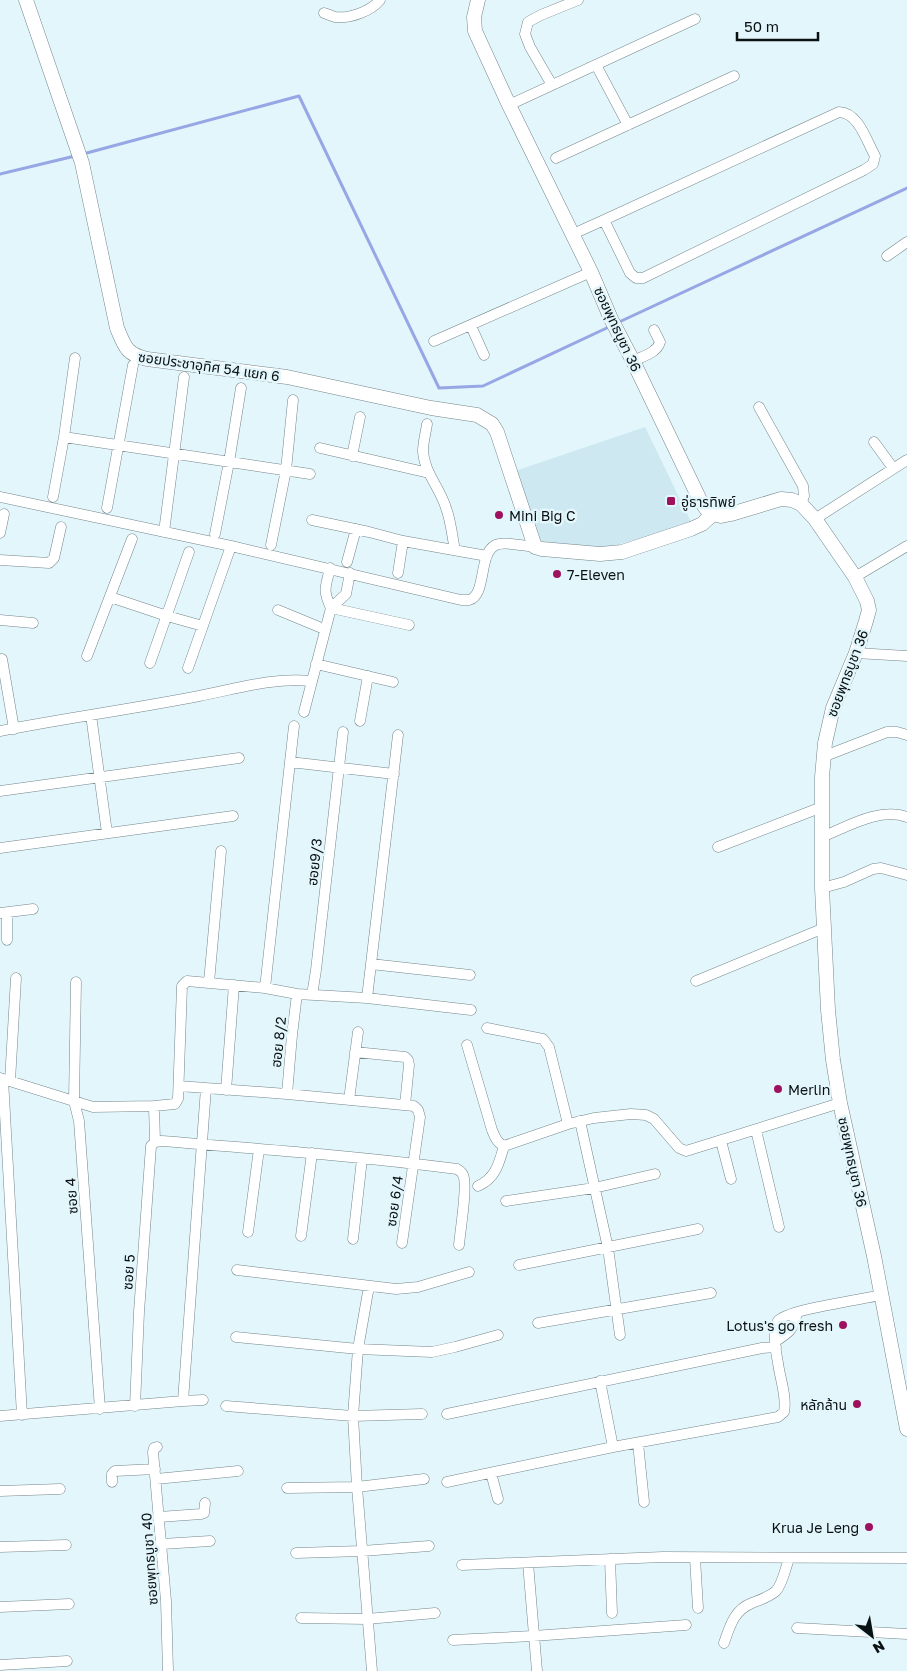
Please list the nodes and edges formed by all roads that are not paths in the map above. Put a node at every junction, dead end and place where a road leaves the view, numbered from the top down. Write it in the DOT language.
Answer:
graph roads {
  1 [pos="26,0"];
  2 [pos="380,0"];
  3 [pos="478,0"];
  4 [pos="578,0"];
  5 [pos="324,13"];
  6 [pos="695,19"];
  7 [pos="596,64"];
  8 [pos="734,76"];
  9 [pos="552,85"];
  10 [pos="509,105"];
  11 [pos="628,125"];
  12 [pos="556,158"];
  13 [pos="604,220"];
  14 [pos="573,234"];
  15 [pos="907,242"];
  16 [pos="887,256"];
  17 [pos="591,272"];
  18 [pos="471,326"];
  19 [pos="654,330"];
  20 [pos="434,341"];
  21 [pos="484,355"];
  22 [pos="75,358"];
  23 [pos="633,361"];
  24 [pos="133,365"];
  25 [pos="184,377"];
  26 [pos="241,388"];
  27 [pos="293,400"];
  28 [pos="759,407"];
  29 [pos="360,417"];
  30 [pos="427,424"];
  31 [pos="64,437"];
  32 [pos="874,442"];
  33 [pos="119,445"];
  34 [pos="320,448"];
  35 [pos="175,454"];
  36 [pos="352,456"];
  37 [pos="907,460"];
  38 [pos="229,462"];
  39 [pos="893,468"];
  40 [pos="286,470"];
  41 [pos="429,473"];
  42 [pos="310,474"];
  43 [pos="0,497"];
  44 [pos="53,497"];
  45 [pos="801,504"];
  46 [pos="107,508"];
  47 [pos="4,514"];
  48 [pos="713,514"];
  49 [pos="815,519"];
  50 [pos="312,520"];
  51 [pos="62,527"];
  52 [pos="356,529"];
  53 [pos="164,532"];
  54 [pos="0,533"];
  55 [pos="215,534"];
  56 [pos="132,539"];
  57 [pos="403,541"];
  58 [pos="271,545"];
  59 [pos="231,546"];
  60 [pos="907,546"];
  61 [pos="535,547"];
  62 [pos="455,550"];
  63 [pos="190,552"];
  64 [pos="487,556"];
  65 [pos="0,560"];
  66 [pos="347,562"];
  67 [pos="330,568"];
  68 [pos="350,573"];
  69 [pos="398,573"];
  70 [pos="855,577"];
  71 [pos="110,597"];
  72 [pos="331,608"];
  73 [pos="278,610"];
  74 [pos="167,616"];
  75 [pos="0,620"];
  76 [pos="33,623"];
  77 [pos="410,625"];
  78 [pos="204,626"];
  79 [pos="324,629"];
  80 [pos="856,654"];
  81 [pos="87,656"];
  82 [pos="907,656"];
  83 [pos="2,660"];
  84 [pos="150,663"];
  85 [pos="316,664"];
  86 [pos="188,668"];
  87 [pos="368,676"];
  88 [pos="3,678"];
  89 [pos="311,681"];
  90 [pos="394,682"];
  91 [pos="304,712"];
  92 [pos="91,715"];
  93 [pos="360,721"];
  94 [pos="294,726"];
  95 [pos="14,729"];
  96 [pos="0,732"];
  97 [pos="343,732"];
  98 [pos="398,735"];
  99 [pos="907,735"];
  100 [pos="825,756"];
  101 [pos="239,758"];
  102 [pos="290,762"];
  103 [pos="339,767"];
  104 [pos="394,774"];
  105 [pos="100,777"];
  106 [pos="0,791"];
  107 [pos="822,807"];
  108 [pos="233,816"];
  109 [pos="907,817"];
  110 [pos="107,832"];
  111 [pos="822,837"];
  112 [pos="718,847"];
  113 [pos="0,848"];
  114 [pos="222,851"];
  115 [pos="907,875"];
  116 [pos="822,888"];
  117 [pos="33,909"];
  118 [pos="4,913"];
  119 [pos="824,928"];
  120 [pos="7,940"];
  121 [pos="371,964"];
  122 [pos="470,975"];
  123 [pos="16,978"];
  124 [pos="696,981"];
  125 [pos="76,982"];
  126 [pos="209,982"];
  127 [pos="234,985"];
  128 [pos="265,988"];
  129 [pos="297,994"];
  130 [pos="312,995"];
  131 [pos="368,998"];
  132 [pos="471,1010"];
  133 [pos="487,1028"];
  134 [pos="358,1032"];
  135 [pos="467,1045"];
  136 [pos="355,1052"];
  137 [pos="4,1079"];
  138 [pos="178,1086"];
  139 [pos="206,1088"];
  140 [pos="226,1090"];
  141 [pos="287,1094"];
  142 [pos="74,1100"];
  143 [pos="349,1100"];
  144 [pos="840,1103"];
  145 [pos="405,1105"];
  146 [pos="154,1106"];
  147 [pos="580,1121"];
  148 [pos="568,1124"];
  149 [pos="756,1130"];
  150 [pos="721,1141"];
  151 [pos="155,1142"];
  152 [pos="202,1144"];
  153 [pos="504,1146"];
  154 [pos="259,1149"];
  155 [pos="312,1153"];
  156 [pos="362,1159"];
  157 [pos="414,1163"];
  158 [pos="654,1174"];
  159 [pos="731,1179"];
  160 [pos="478,1186"];
  161 [pos="594,1188"];
  162 [pos="506,1201"];
  163 [pos="779,1227"];
  164 [pos="698,1229"];
  165 [pos="248,1232"];
  166 [pos="302,1236"];
  167 [pos="353,1239"];
  168 [pos="402,1243"];
  169 [pos="459,1244"];
  170 [pos="608,1248"];
  171 [pos="519,1265"];
  172 [pos="237,1270"];
  173 [pos="469,1272"];
  174 [pos="368,1286"];
  175 [pos="711,1293"];
  176 [pos="881,1296"];
  177 [pos="617,1309"];
  178 [pos="797,1313"];
  179 [pos="538,1323"];
  180 [pos="498,1335"];
  181 [pos="620,1335"];
  182 [pos="236,1337"];
  183 [pos="776,1344"];
  184 [pos="358,1349"];
  185 [pos="600,1381"];
  186 [pos="203,1400"];
  187 [pos="183,1401"];
  188 [pos="135,1406"];
  189 [pos="226,1406"];
  190 [pos="100,1409"];
  191 [pos="422,1414"];
  192 [pos="447,1414"];
  193 [pos="22,1415"];
  194 [pos="0,1416"];
  195 [pos="354,1416"];
  196 [pos="907,1429"];
  197 [pos="638,1443"];
  198 [pos="157,1447"];
  199 [pos="613,1447"];
  200 [pos="238,1471"];
  201 [pos="491,1473"];
  202 [pos="155,1474"];
  203 [pos="424,1479"];
  204 [pos="112,1482"];
  205 [pos="447,1482"];
  206 [pos="357,1487"];
  207 [pos="287,1488"];
  208 [pos="60,1489"];
  209 [pos="0,1490"];
  210 [pos="498,1499"];
  211 [pos="644,1502"];
  212 [pos="205,1503"];
  213 [pos="160,1517"];
  214 [pos="210,1541"];
  215 [pos="162,1544"];
  216 [pos="66,1545"];
  217 [pos="429,1546"];
  218 [pos="0,1547"];
  219 [pos="362,1551"];
  220 [pos="296,1553"];
  221 [pos="695,1558"];
  222 [pos="907,1558"];
  223 [pos="610,1559"];
  224 [pos="789,1559"];
  225 [pos="528,1562"];
  226 [pos="462,1565"];
  227 [pos="69,1604"];
  228 [pos="0,1606"];
  229 [pos="698,1608"];
  230 [pos="434,1613"];
  231 [pos="612,1613"];
  232 [pos="301,1618"];
  233 [pos="367,1619"];
  234 [pos="686,1625"];
  235 [pos="797,1628"];
  236 [pos="907,1634"];
  237 [pos="533,1636"];
  238 [pos="453,1640"];
  239 [pos="724,1643"];
  240 [pos="67,1661"];
  241 [pos="0,1665"];
  242 [pos="168,1671"];
  243 [pos="372,1671"];
  244 [pos="537,1671"];
  1 -- 61 [label="street, ซอยประชาอุทิศ 54 แยก 6"];
  2 -- 5 [label="street"];
  3 -- 10 [label="street, ซอยพุทธบูชา 36"];
  4 -- 9 [label="street"];
  6 -- 7 [label="street"];
  7 -- 9 [label="street"];
  7 -- 11 [label="street"];
  8 -- 11 [label="street"];
  9 -- 10 [label="street"];
  10 -- 14 [label="street, ซอยพุทธบูชา 36"];
  11 -- 12 [label="street"];
  13 -- 13 [label="street"];
  13 -- 14 [label="street"];
  14 -- 17 [label="street, ซอยพุทธบูชา 36"];
  15 -- 16 [label="street"];
  17 -- 18 [label="street"];
  17 -- 23 [label="street, ซอยพุทธบูชา 36"];
  18 -- 20 [label="street"];
  18 -- 21 [label="street"];
  19 -- 23 [label="street"];
  22 -- 31 [label="street"];
  23 -- 48 [label="street, ซอยพุทธบูชา 36"];
  24 -- 33 [label="street"];
  25 -- 35 [label="street"];
  26 -- 38 [label="street"];
  27 -- 40 [label="street"];
  28 -- 45 [label="street"];
  29 -- 36 [label="street"];
  30 -- 41 [label="street"];
  31 -- 33 [label="street"];
  31 -- 44 [label="street"];
  32 -- 39 [label="street"];
  33 -- 35 [label="street"];
  33 -- 46 [label="street"];
  34 -- 36 [label="street"];
  35 -- 38 [label="street"];
  35 -- 53 [label="street"];
  36 -- 41 [label="street"];
  37 -- 39 [label="street"];
  38 -- 40 [label="street"];
  38 -- 55 [label="street"];
  39 -- 49 [label="street"];
  40 -- 42 [label="street"];
  40 -- 58 [label="street"];
  41 -- 62 [label="street"];
  43 -- 53 [label="street"];
  45 -- 48 [label="street"];
  45 -- 49 [label="street, ซอยพุทธบูชา 36"];
  47 -- 54 [label="street"];
  48 -- 61 [label="street"];
  49 -- 70 [label="street, ซอยพุทธบูชา 36"];
  50 -- 52 [label="street"];
  51 -- 65 [label="street"];
  52 -- 57 [label="street"];
  52 -- 66 [label="street"];
  53 -- 59 [label="street"];
  56 -- 71 [label="street"];
  57 -- 62 [label="street"];
  57 -- 69 [label="street"];
  59 -- 67 [label="street"];
  59 -- 78 [label="street"];
  60 -- 70 [label="street"];
  61 -- 64 [label="street"];
  62 -- 64 [label="street"];
  63 -- 74 [label="street"];
  64 -- 68 [label="street"];
  67 -- 68 [label="street"];
  67 -- 72 [label="street"];
  68 -- 72 [label="street"];
  70 -- 80 [label="street, ซอยพุทธบูชา 36"];
  71 -- 74 [label="street"];
  71 -- 81 [label="street"];
  72 -- 77 [label="street"];
  72 -- 79 [label="street"];
  73 -- 79 [label="street"];
  74 -- 78 [label="street"];
  74 -- 84 [label="street"];
  75 -- 76 [label="street"];
  78 -- 86 [label="street"];
  79 -- 85 [label="street"];
  80 -- 82 [label="street"];
  80 -- 100 [label="street, ซอยพุทธบูชา 36"];
  83 -- 88 [label="street"];
  85 -- 87 [label="street"];
  85 -- 89 [label="street"];
  87 -- 90 [label="street"];
  87 -- 93 [label="street"];
  88 -- 95 [label="street"];
  89 -- 91 [label="street"];
  89 -- 92 [label="street"];
  92 -- 95 [label="street"];
  92 -- 105 [label="street"];
  94 -- 102 [label="street"];
  95 -- 96 [label="street"];
  97 -- 103 [label="street, ฮอย9/3"];
  98 -- 104 [label="street"];
  99 -- 100 [label="street"];
  100 -- 107 [label="street, ซอยพุทธบูชา 36"];
  101 -- 105 [label="street"];
  102 -- 103 [label="street"];
  102 -- 128 [label="street"];
  103 -- 104 [label="street"];
  103 -- 130 [label="street, ฮอย9/3"];
  104 -- 121 [label="street"];
  105 -- 106 [label="street"];
  105 -- 110 [label="street"];
  107 -- 111 [label="street, ซอยพุทธบูชา 36"];
  107 -- 112 [label="street"];
  108 -- 110 [label="street"];
  109 -- 111 [label="street"];
  110 -- 113 [label="street"];
  111 -- 116 [label="street, ซอยพุทธบูชา 36"];
  114 -- 126 [label="street"];
  115 -- 116 [label="street"];
  116 -- 119 [label="street, ซอยพุทธบูชา 36"];
  117 -- 118 [label="street"];
  118 -- 120 [label="street"];
  119 -- 124 [label="street"];
  119 -- 144 [label="street, ซอยพุทธบูชา 36"];
  121 -- 122 [label="street"];
  121 -- 131 [label="street"];
  123 -- 137 [label="street"];
  125 -- 142 [label="street, ซอย 4"];
  126 -- 127 [label="street"];
  126 -- 138 [label="street"];
  127 -- 128 [label="street"];
  127 -- 140 [label="street"];
  128 -- 129 [label="street"];
  129 -- 130 [label="street"];
  129 -- 141 [label="street, ฮอย 8/2"];
  130 -- 131 [label="street"];
  131 -- 132 [label="street"];
  133 -- 148 [label="street"];
  134 -- 136 [label="street"];
  135 -- 153 [label="street"];
  136 -- 143 [label="street"];
  136 -- 145 [label="street"];
  137 -- 142 [label="street"];
  137 -- 193 [label="street"];
  138 -- 139 [label="street"];
  138 -- 146 [label="street"];
  139 -- 140 [label="street"];
  139 -- 152 [label="street"];
  140 -- 141 [label="street"];
  141 -- 143 [label="street"];
  142 -- 146 [label="street"];
  142 -- 190 [label="street, ซอย 4"];
  143 -- 145 [label="street"];
  144 -- 149 [label="street"];
  144 -- 176 [label="street, ซอยพุทธบูชา 36"];
  145 -- 157 [label="street, ซอย 6/4"];
  146 -- 151 [label="street, ซอย 5"];
  147 -- 148 [label="street"];
  147 -- 150 [label="street"];
  147 -- 161 [label="street"];
  148 -- 153 [label="street"];
  149 -- 150 [label="street"];
  149 -- 163 [label="street"];
  150 -- 159 [label="street"];
  151 -- 152 [label="street"];
  151 -- 188 [label="street, ซอย 5"];
  152 -- 154 [label="street"];
  152 -- 187 [label="street"];
  153 -- 160 [label="street"];
  154 -- 155 [label="street"];
  154 -- 165 [label="street"];
  155 -- 156 [label="street"];
  155 -- 166 [label="street"];
  156 -- 157 [label="street"];
  156 -- 167 [label="street"];
  157 -- 168 [label="street, ซอย 6/4"];
  157 -- 169 [label="street"];
  158 -- 161 [label="street"];
  161 -- 162 [label="street"];
  161 -- 170 [label="street"];
  164 -- 170 [label="street"];
  170 -- 171 [label="street"];
  170 -- 177 [label="street"];
  172 -- 174 [label="street"];
  173 -- 174 [label="street"];
  174 -- 184 [label="street"];
  175 -- 177 [label="street"];
  176 -- 178 [label="street"];
  176 -- 196 [label="street, ซอยพุทธบูชา 36"];
  177 -- 179 [label="street"];
  177 -- 181 [label="street"];
  178 -- 183 [label="street"];
  178 -- 183 [label="street"];
  180 -- 184 [label="street"];
  182 -- 184 [label="street"];
  183 -- 185 [label="street"];
  183 -- 197 [label="street"];
  184 -- 195 [label="street"];
  185 -- 192 [label="street"];
  185 -- 199 [label="street"];
  186 -- 187 [label="street"];
  187 -- 188 [label="street"];
  188 -- 190 [label="street"];
  189 -- 195 [label="street"];
  190 -- 193 [label="street"];
  191 -- 195 [label="street"];
  193 -- 194 [label="street"];
  195 -- 206 [label="street"];
  197 -- 199 [label="street"];
  197 -- 211 [label="street"];
  198 -- 202 [label="street, ซอยพุทธบูชา 40"];
  199 -- 201 [label="street"];
  200 -- 202 [label="street"];
  201 -- 205 [label="street"];
  201 -- 210 [label="street"];
  202 -- 204 [label="street"];
  202 -- 213 [label="street, ซอยพุทธบูชา 40"];
  203 -- 206 [label="street"];
  206 -- 207 [label="street"];
  206 -- 219 [label="street"];
  208 -- 209 [label="street"];
  212 -- 213 [label="street"];
  213 -- 215 [label="street, ซอยพุทธบูชา 40"];
  214 -- 215 [label="street"];
  215 -- 242 [label="street, ซอยพุทธบูชา 40"];
  216 -- 218 [label="street"];
  217 -- 219 [label="street"];
  219 -- 220 [label="street"];
  219 -- 233 [label="street"];
  221 -- 223 [label="street"];
  221 -- 224 [label="street"];
  221 -- 229 [label="street"];
  222 -- 224 [label="street"];
  223 -- 225 [label="street"];
  223 -- 231 [label="street"];
  224 -- 239 [label="street"];
  225 -- 226 [label="street"];
  225 -- 237 [label="street"];
  227 -- 228 [label="street"];
  230 -- 233 [label="street"];
  232 -- 233 [label="street"];
  233 -- 243 [label="street"];
  234 -- 237 [label="street"];
  235 -- 236 [label="street"];
  237 -- 238 [label="street"];
  237 -- 244 [label="street"];
  240 -- 241 [label="street"];
}
